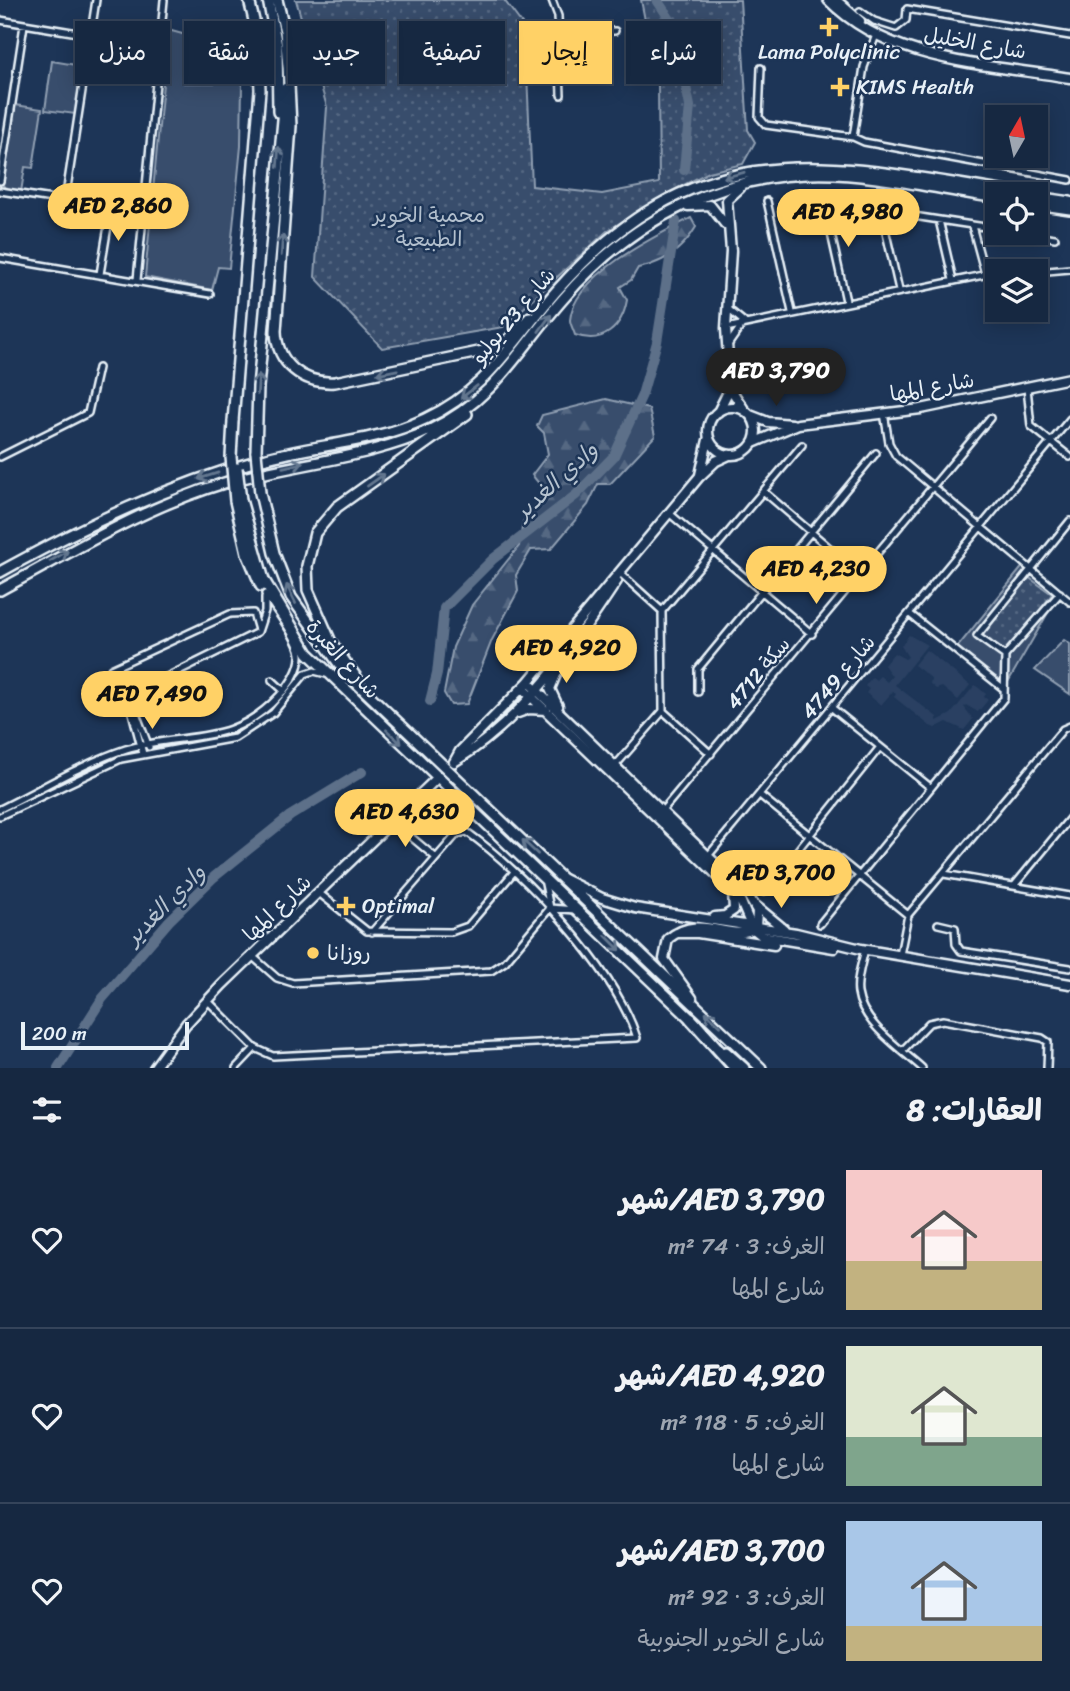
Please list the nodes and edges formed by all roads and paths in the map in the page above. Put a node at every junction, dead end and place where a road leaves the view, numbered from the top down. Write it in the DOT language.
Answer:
graph roads {
  1 [pos="96,0"];
  2 [pos="164,0"];
  3 [pos="249,0"];
  4 [pos="268,0"];
  5 [pos="277,0"];
  6 [pos="552,0"];
  7 [pos="828,0"];
  8 [pos="836,0"];
  9 [pos="860,11"];
  10 [pos="0,20"];
  11 [pos="92,21"];
  12 [pos="558,21"];
  13 [pos="24,24"];
  14 [pos="612,31"];
  15 [pos="615,31"];
  16 [pos="75,32"];
  17 [pos="876,34"];
  18 [pos="1070,36"];
  19 [pos="288,64"];
  20 [pos="761,68"];
  21 [pos="1070,78"];
  22 [pos="83,84"];
  23 [pos="289,84"];
  24 [pos="561,84"];
  25 [pos="561,95"];
  26 [pos="279,128"];
  27 [pos="853,137"];
  28 [pos="2,161"];
  29 [pos="806,174"];
  30 [pos="1070,180"];
  31 [pos="0,181"];
  32 [pos="985,189"];
  33 [pos="0,191"];
  34 [pos="985,196"];
  35 [pos="1048,199"];
  36 [pos="65,201"];
  37 [pos="767,201"];
  38 [pos="824,202"];
  39 [pos="1070,202"];
  40 [pos="1048,206"];
  41 [pos="111,208"];
  42 [pos="1070,209"];
  43 [pos="144,213"];
  44 [pos="939,220"];
  45 [pos="646,225"];
  46 [pos="972,226"];
  47 [pos="985,228"];
  48 [pos="727,230"];
  49 [pos="1048,236"];
  50 [pos="1055,237"];
  51 [pos="0,258"];
  52 [pos="1070,269"];
  53 [pos="1048,271"];
  54 [pos="100,274"];
  55 [pos="985,274"];
  56 [pos="137,280"];
  57 [pos="953,280"];
  58 [pos="900,290"];
  59 [pos="210,294"];
  60 [pos="553,294"];
  61 [pos="846,301"];
  62 [pos="727,306"];
  63 [pos="792,312"];
  64 [pos="744,322"];
  65 [pos="726,328"];
  66 [pos="727,346"];
  67 [pos="522,354"];
  68 [pos="98,368"];
  69 [pos="1070,378"];
  70 [pos="730,388"];
  71 [pos="1027,388"];
  72 [pos="718,412"];
  73 [pos="747,413"];
  74 [pos="884,414"];
  75 [pos="990,418"];
  76 [pos="1070,419"];
  77 [pos="798,424"];
  78 [pos="709,436"];
  79 [pos="1051,442"];
  80 [pos="753,443"];
  81 [pos="802,445"];
  82 [pos="876,453"];
  83 [pos="729,455"];
  84 [pos="0,457"];
  85 [pos="1070,457"];
  86 [pos="699,477"];
  87 [pos="932,485"];
  88 [pos="763,491"];
  89 [pos="238,500"];
  90 [pos="669,513"];
  91 [pos="1070,521"];
  92 [pos="980,528"];
  93 [pos="811,531"];
  94 [pos="713,553"];
  95 [pos="1030,570"];
  96 [pos="0,572"];
  97 [pos="620,572"];
  98 [pos="859,573"];
  99 [pos="0,590"];
  100 [pos="761,593"];
  101 [pos="1060,593"];
  102 [pos="265,594"];
  103 [pos="1070,602"];
  104 [pos="662,611"];
  105 [pos="911,615"];
  106 [pos="258,632"];
  107 [pos="812,634"];
  108 [pos="1005,656"];
  109 [pos="559,663"];
  110 [pos="111,669"];
  111 [pos="272,680"];
  112 [pos="336,681"];
  113 [pos="525,685"];
  114 [pos="1004,689"];
  115 [pos="285,691"];
  116 [pos="698,692"];
  117 [pos="533,693"];
  118 [pos="126,697"];
  119 [pos="370,697"];
  120 [pos="832,708"];
  121 [pos="548,711"];
  122 [pos="663,711"];
  123 [pos="561,712"];
  124 [pos="510,718"];
  125 [pos="1070,726"];
  126 [pos="148,744"];
  127 [pos="141,746"];
  128 [pos="880,747"];
  129 [pos="150,753"];
  130 [pos="143,754"];
  131 [pos="711,754"];
  132 [pos="615,766"];
  133 [pos="434,782"];
  134 [pos="930,787"];
  135 [pos="761,796"];
  136 [pos="0,808"];
  137 [pos="662,811"];
  138 [pos="0,816"];
  139 [pos="1070,818"];
  140 [pos="392,821"];
  141 [pos="810,835"];
  142 [pos="708,856"];
  143 [pos="435,857"];
  144 [pos="513,873"];
  145 [pos="540,874"];
  146 [pos="944,874"];
  147 [pos="858,876"];
  148 [pos="563,878"];
  149 [pos="1014,886"];
  150 [pos="729,887"];
  151 [pos="764,892"];
  152 [pos="319,893"];
  153 [pos="1070,897"];
  154 [pos="754,904"];
  155 [pos="551,908"];
  156 [pos="582,912"];
  157 [pos="658,912"];
  158 [pos="908,915"];
  159 [pos="820,923"];
  160 [pos="938,924"];
  161 [pos="753,928"];
  162 [pos="372,932"];
  163 [pos="677,933"];
  164 [pos="796,933"];
  165 [pos="834,948"];
  166 [pos="863,949"];
  167 [pos="900,955"];
  168 [pos="252,956"];
  169 [pos="1024,961"];
  170 [pos="1070,968"];
  171 [pos="1021,976"];
  172 [pos="1070,984"];
  173 [pos="693,1000"];
  174 [pos="208,1001"];
  175 [pos="691,1020"];
  176 [pos="255,1048"];
  177 [pos="903,1050"];
  178 [pos="154,1068"];
  179 [pos="236,1068"];
  180 [pos="736,1068"];
  181 [pos="744,1068"];
  182 [pos="761,1068"];
  183 [pos="922,1068"];
  184 [pos="1047,1068"];
  1 -- 11 [label="street"];
  2 -- 43 [label="street"];
  3 -- 89 [label="main road, شارع الغبرة, bridge"];
  4 -- 26 [label="main road"];
  5 -- 19 [label="main road, شارع الغبرة"];
  6 -- 12 [label="street"];
  7 -- 17 [label="street, شارع الخليل"];
  8 -- 17 [label="street, شارع الخليل"];
  9 -- 18 [label="street"];
  10 -- 13 [label="street"];
  13 -- 16 [label="street"];
  13 -- 28 [label="street"];
  14 -- 15 [label="street"];
  17 -- 21 [label="street, شارع الخليل"];
  17 -- 27 [label="street"];
  19 -- 26 [label="main road, شارع الغبرة"];
  20 -- 27 [label="street"];
  22 -- 36 [label="street"];
  60 -- 23 [label="main road, one-way"];
  24 -- 25 [label="street"];
  119 -- 26 [label="main road, شارع الغبرة, one-way, bridge"];
  27 -- 30 [label="street"];
  28 -- 31 [label="street"];
  29 -- 34 [label="main road, شارع 23 يوليو"];
  29 -- 45 [label="main road, شارع 23 يوليو"];
  29 -- 48 [label="street"];
  32 -- 60 [label="main road, شارع 23 يوليو, one-way"];
  33 -- 36 [label="street"];
  35 -- 39 [label="main road"];
  36 -- 41 [label="street"];
  37 -- 63 [label="street"];
  38 -- 61 [label="street"];
  40 -- 42 [label="main road"];
  41 -- 43 [label="street"];
  41 -- 54 [label="street"];
  43 -- 56 [label="street"];
  44 -- 46 [label="street"];
  44 -- 57 [label="street"];
  44 -- 58 [label="street"];
  45 -- 48 [label="street"];
  67 -- 45 [label="main road, شارع 23 يوليو, one-way"];
  46 -- 47 [label="street"];
  46 -- 55 [label="street"];
  48 -- 62 [label="street"];
  49 -- 50 [label="street"];
  51 -- 54 [label="street"];
  52 -- 53 [label="street"];
  54 -- 56 [label="street"];
  55 -- 57 [label="street"];
  56 -- 59 [label="street"];
  57 -- 58 [label="street"];
  58 -- 61 [label="street"];
  60 -- 96 [label="main road, شارع 23 يوليو, one-way"];
  61 -- 63 [label="street"];
  62 -- 64 [label="street"];
  62 -- 65 [label="street"];
  63 -- 64 [label="street"];
  64 -- 65 [label="street"];
  64 -- 66 [label="street"];
  65 -- 66 [label="street"];
  66 -- 70 [label="street"];
  99 -- 67 [label="main road, شارع 23 يوليو, one-way"];
  119 -- 67 [label="main road, one-way"];
  68 -- 84 [label="street"];
  69 -- 71 [label="street, شارع المها"];
  70 -- 72 [label="street"];
  70 -- 73 [label="street"];
  71 -- 74 [label="street, شارع المها"];
  71 -- 79 [label="street"];
  72 -- 73 [label="street"];
  72 -- 78 [label="street"];
  73 -- 77 [label="street, شارع المها"];
  73 -- 80 [label="street"];
  74 -- 77 [label="street, شارع المها"];
  74 -- 87 [label="street"];
  75 -- 87 [label="street, سكة 4712"];
  76 -- 79 [label="street, 4749 شارع"];
  77 -- 80 [label="street, شارع المها"];
  78 -- 83 [label="street"];
  78 -- 86 [label="street"];
  79 -- 85 [label="street"];
  79 -- 92 [label="street, 4749 شارع"];
  80 -- 83 [label="street"];
  81 -- 88 [label="street"];
  82 -- 93 [label="street"];
  83 -- 86 [label="street"];
  86 -- 90 [label="street"];
  87 -- 92 [label="street"];
  87 -- 98 [label="street, سكة 4712"];
  88 -- 93 [label="street"];
  88 -- 94 [label="street"];
  89 -- 102 [label="main road"];
  89 -- 112 [label="main road, شارع الغبرة"];
  90 -- 94 [label="street"];
  90 -- 97 [label="street"];
  91 -- 95 [label="street"];
  92 -- 95 [label="street"];
  92 -- 105 [label="street, 4749 شارع"];
  93 -- 98 [label="street"];
  93 -- 100 [label="street"];
  94 -- 100 [label="street"];
  94 -- 104 [label="street"];
  95 -- 101 [label="street"];
  95 -- 108 [label="street"];
  97 -- 104 [label="street"];
  97 -- 109 [label="street"];
  97 -- 113 [label="street"];
  98 -- 107 [label="street, سكة 4712"];
  100 -- 107 [label="street"];
  100 -- 116 [label="street"];
  101 -- 103 [label="street"];
  101 -- 108 [label="street"];
  102 -- 106 [label="street"];
  102 -- 115 [label="street"];
  104 -- 122 [label="street"];
  105 -- 114 [label="street"];
  105 -- 120 [label="street, 4749 شارع"];
  106 -- 110 [label="street"];
  106 -- 118 [label="street"];
  107 -- 131 [label="street, سكة 4712"];
  108 -- 114 [label="street"];
  109 -- 117 [label="street"];
  109 -- 123 [label="street"];
  111 -- 115 [label="street"];
  112 -- 129 [label="street"];
  112 -- 145 [label="main road, شارع الغبرة, one-way"];
  113 -- 117 [label="street"];
  113 -- 124 [label="street"];
  114 -- 134 [label="street"];
  115 -- 126 [label="street"];
  117 -- 121 [label="street"];
  117 -- 123 [label="street"];
  117 -- 124 [label="street"];
  148 -- 119 [label="main road, شارع الغبرة, one-way"];
  120 -- 128 [label="street"];
  120 -- 135 [label="street, 4749 شارع"];
  121 -- 124 [label="street"];
  121 -- 150 [label="street"];
  122 -- 131 [label="street"];
  122 -- 132 [label="street"];
  123 -- 132 [label="street"];
  125 -- 146 [label="street"];
  126 -- 127 [label="street"];
  126 -- 127 [label="street"];
  126 -- 129 [label="street"];
  127 -- 130 [label="street"];
  127 -- 136 [label="street"];
  128 -- 134 [label="street"];
  128 -- 141 [label="street"];
  129 -- 130 [label="street"];
  130 -- 138 [label="street"];
  131 -- 137 [label="street, سكة 4712"];
  132 -- 137 [label="street"];
  133 -- 140 [label="street, شارع المها"];
  134 -- 147 [label="street"];
  135 -- 141 [label="street"];
  135 -- 142 [label="street, 4749 شارع"];
  137 -- 142 [label="street"];
  139 -- 149 [label="street"];
  140 -- 143 [label="street"];
  140 -- 152 [label="street, شارع المها"];
  141 -- 147 [label="street"];
  141 -- 151 [label="street"];
  142 -- 154 [label="street"];
  143 -- 144 [label="street"];
  143 -- 162 [label="street"];
  144 -- 155 [label="street"];
  144 -- 162 [label="street"];
  145 -- 155 [label="street"];
  145 -- 156 [label="main road, شارع الغبرة"];
  146 -- 149 [label="street"];
  146 -- 158 [label="street"];
  147 -- 158 [label="street"];
  147 -- 159 [label="street"];
  148 -- 157 [label="street"];
  148 -- 173 [label="main road, شارع الغبرة"];
  149 -- 153 [label="street"];
  150 -- 157 [label="street"];
  150 -- 161 [label="street"];
  152 -- 162 [label="street"];
  152 -- 168 [label="street, شارع المها"];
  154 -- 161 [label="street"];
  154 -- 164 [label="street"];
  155 -- 156 [label="street"];
  155 -- 168 [label="street"];
  155 -- 176 [label="street"];
  156 -- 175 [label="main road, شارع الغبرة, one-way"];
  157 -- 161 [label="street"];
  158 -- 167 [label="street"];
  160 -- 169 [label="street"];
  161 -- 163 [label="street"];
  161 -- 164 [label="street"];
  161 -- 165 [label="street"];
  163 -- 165 [label="street"];
  163 -- 173 [label="street"];
  164 -- 166 [label="street"];
  165 -- 166 [label="street"];
  166 -- 167 [label="street"];
  166 -- 177 [label="street"];
  167 -- 171 [label="street"];
  168 -- 174 [label="street, شارع المها"];
  169 -- 170 [label="street"];
  169 -- 171 [label="street"];
  171 -- 172 [label="street"];
  182 -- 173 [label="main road, شارع الغبرة, one-way"];
  174 -- 176 [label="street"];
  174 -- 178 [label="street, شارع المها"];
  175 -- 180 [label="highway"];
  175 -- 181 [label="main road, شارع الغبرة"];
  176 -- 179 [label="street"];
  177 -- 183 [label="street"];
  177 -- 184 [label="street"];
}
